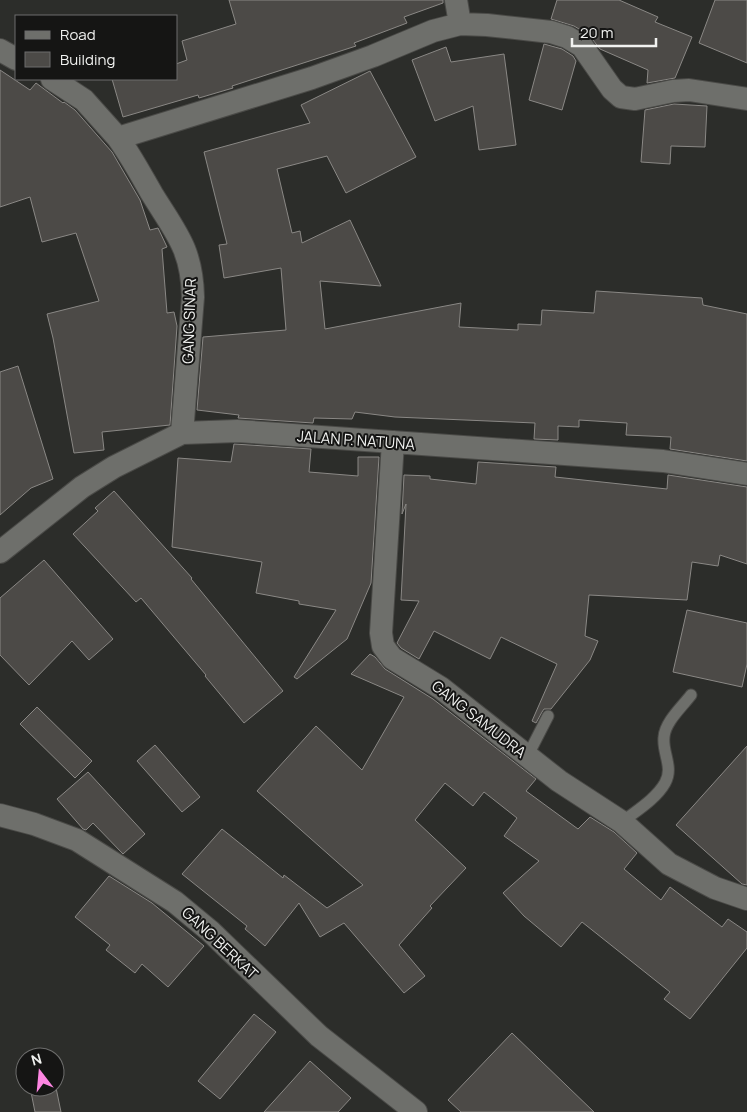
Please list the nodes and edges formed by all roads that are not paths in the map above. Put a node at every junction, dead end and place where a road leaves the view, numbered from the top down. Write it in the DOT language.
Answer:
graph roads {
  1 [pos="456,0"];
  2 [pos="460,24"];
  3 [pos="0,50"];
  4 [pos="15,58"];
  5 [pos="54,80"];
  6 [pos="747,99"];
  7 [pos="118,138"];
  8 [pos="182,433"];
  9 [pos="393,442"];
  10 [pos="747,474"];
  11 [pos="0,552"];
  12 [pos="691,696"];
  13 [pos="548,716"];
  14 [pos="527,757"];
  15 [pos="0,815"];
  16 [pos="622,822"];
  17 [pos="747,899"];
  18 [pos="416,1112"];
  1 -- 2 [label="street"];
  2 -- 6 [label="street"];
  2 -- 7 [label="street"];
  3 -- 4 [label="street"];
  5 -- 7 [label="street, GANG SINAR"];
  7 -- 8 [label="street, GANG SINAR"];
  8 -- 9 [label="street, JALAN P. NATUNA"];
  8 -- 11 [label="street, JALAN P. NATUNA"];
  9 -- 10 [label="street, JALAN P. NATUNA"];
  9 -- 14 [label="street, GANG SAMUDRA"];
  12 -- 16 [label="lane"];
  13 -- 14 [label="lane"];
  14 -- 16 [label="street, GANG SAMUDRA"];
  15 -- 18 [label="street, GANG BERKAT"];
  16 -- 17 [label="street, GANG SAMUDRA"];
}
